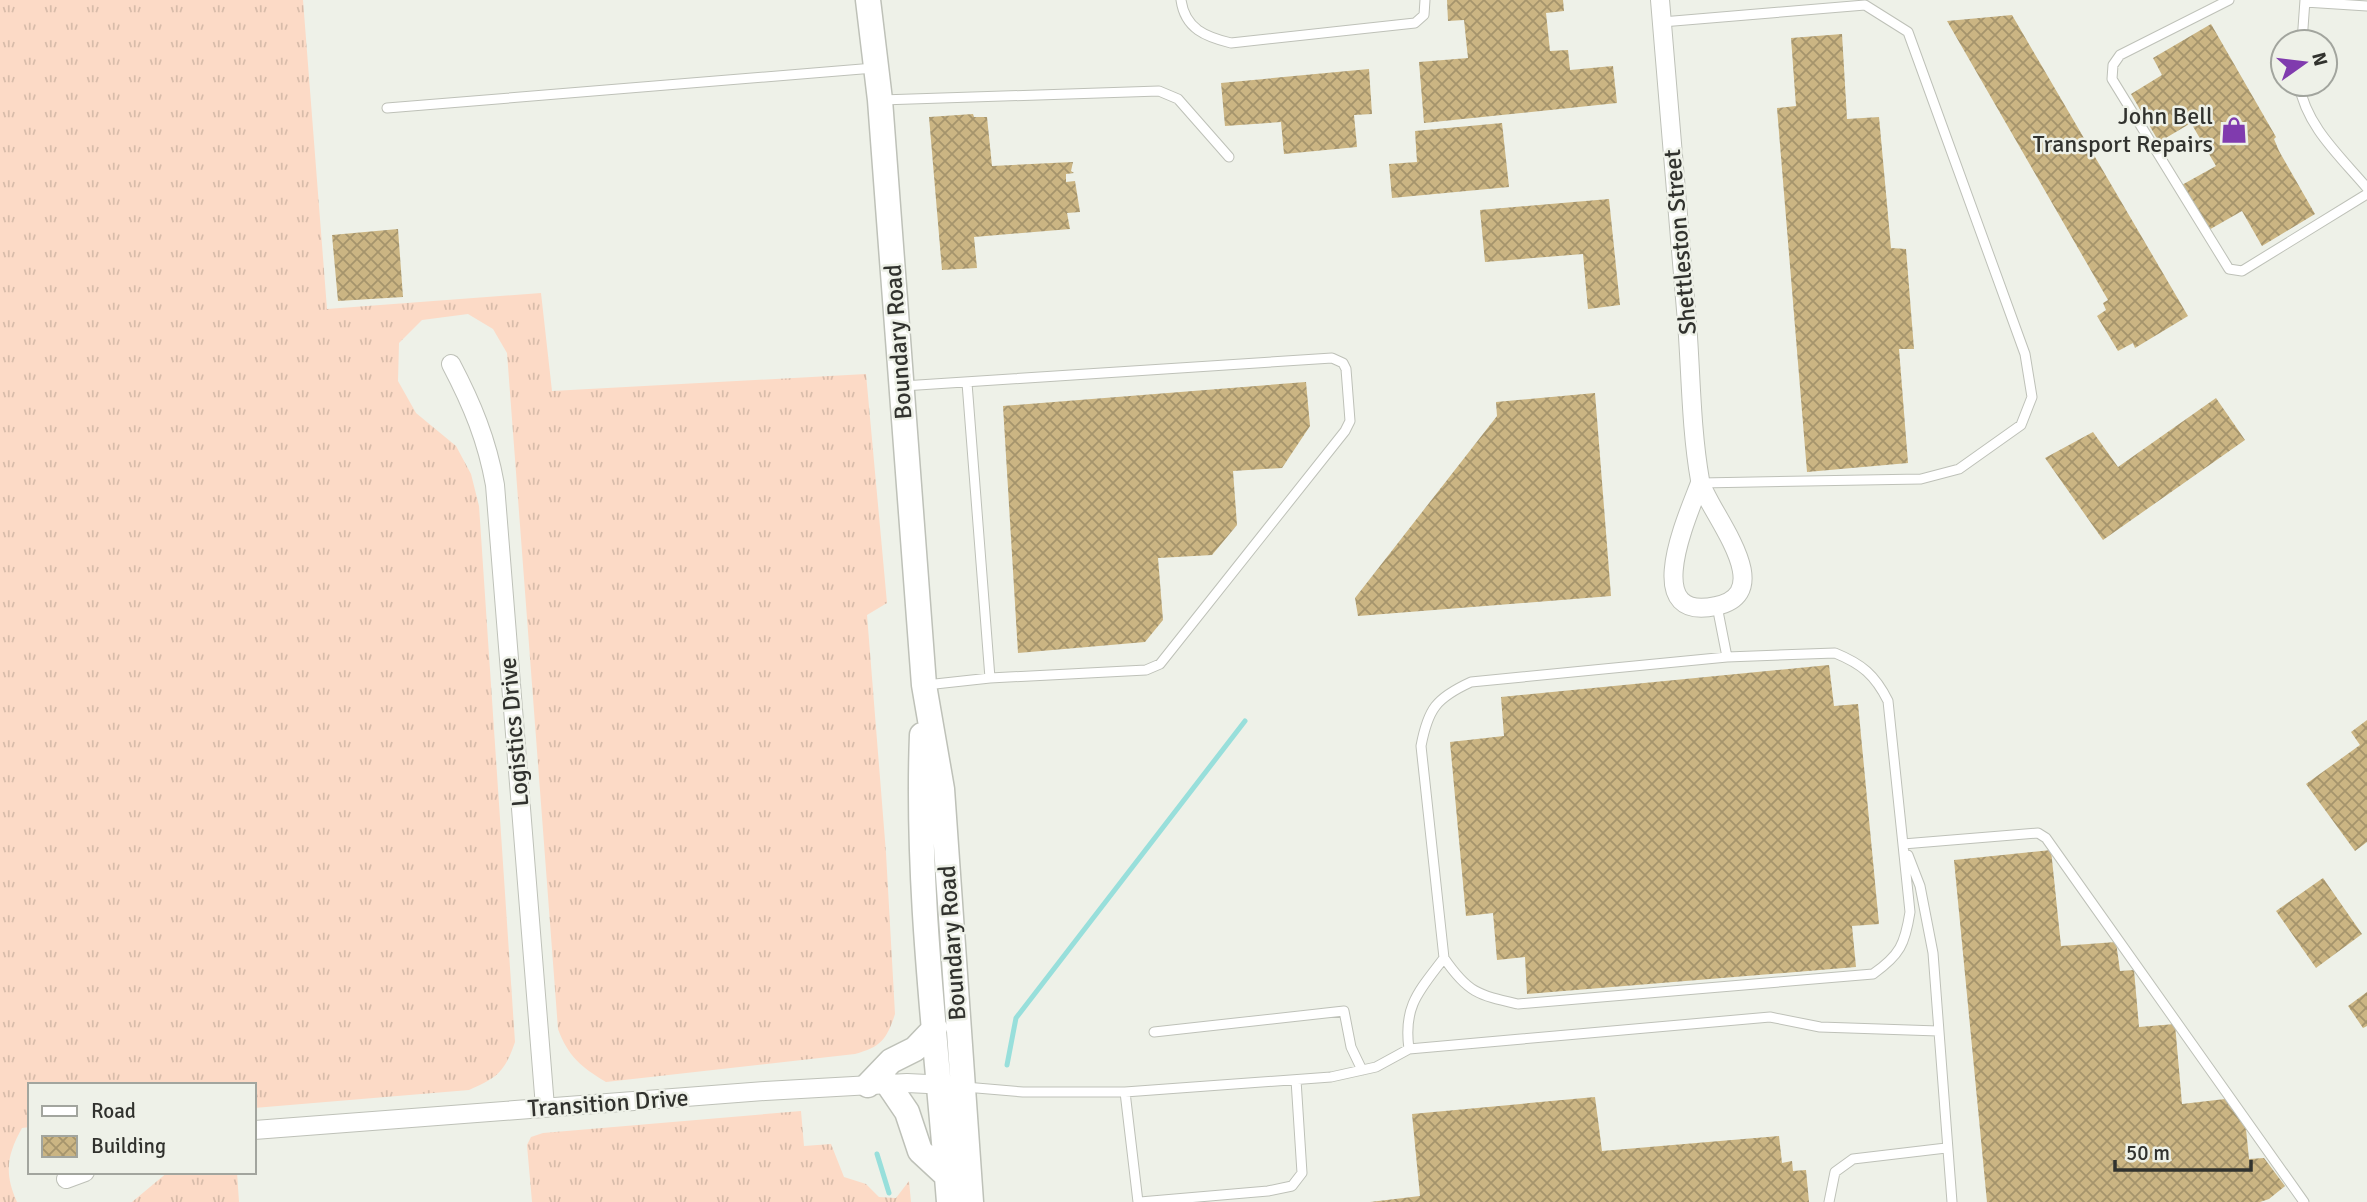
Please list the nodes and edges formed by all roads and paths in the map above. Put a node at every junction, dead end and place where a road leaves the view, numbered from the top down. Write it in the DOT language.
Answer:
graph roads {
  1 [pos="868,0"];
  2 [pos="1181,0"];
  3 [pos="1424,0"];
  4 [pos="1660,0"];
  5 [pos="2229,0"];
  6 [pos="2305,1"];
  7 [pos="2367,6"];
  8 [pos="1662,22"];
  9 [pos="2303,28"];
  10 [pos="876,68"];
  11 [pos="2302,98"];
  12 [pos="880,100"];
  13 [pos="387,108"];
  14 [pos="1229,157"];
  15 [pos="2367,188"];
  16 [pos="2367,194"];
  17 [pos="451,364"];
  18 [pos="967,383"];
  19 [pos="901,386"];
  20 [pos="1700,483"];
  21 [pos="1717,606"];
  22 [pos="1727,657"];
  23 [pos="990,678"];
  24 [pos="924,685"];
  25 [pos="1903,844"];
  26 [pos="1444,958"];
  27 [pos="935,1028"];
  28 [pos="1938,1031"];
  29 [pos="1154,1032"];
  30 [pos="1409,1049"];
  31 [pos="1362,1070"];
  32 [pos="1296,1080"];
  33 [pos="878,1084"];
  34 [pos="951,1085"];
  35 [pos="1125,1092"];
  36 [pos="545,1107"];
  37 [pos="256,1130"];
  38 [pos="1946,1148"];
  39 [pos="80,1174"];
  40 [pos="947,1176"];
  41 [pos="66,1180"];
  42 [pos="949,1202"];
  43 [pos="971,1202"];
  44 [pos="1139,1202"];
  45 [pos="1829,1202"];
  46 [pos="1952,1202"];
  47 [pos="2304,1202"];
  1 -- 10 [label="main road, Boundary Road"];
  2 -- 3 [label="lane"];
  4 -- 8 [label="street, Shettleston Street"];
  5 -- 16 [label="lane"];
  6 -- 7 [label="lane"];
  6 -- 9 [label="lane"];
  8 -- 20 [label="street, Shettleston Street"];
  8 -- 20 [label="lane"];
  10 -- 12 [label="main road, Boundary Road"];
  10 -- 13 [label="lane"];
  11 -- 15 [label="lane"];
  12 -- 14 [label="lane"];
  12 -- 19 [label="main road, Boundary Road"];
  17 -- 36 [label="street, Logistics Drive"];
  18 -- 19 [label="lane"];
  18 -- 23 [label="lane"];
  18 -- 23 [label="lane"];
  19 -- 24 [label="main road, Boundary Road"];
  20 -- 21 [label="street, Shettleston Street"];
  20 -- 21 [label="street, Shettleston Street"];
  21 -- 22 [label="lane"];
  22 -- 25 [label="lane"];
  22 -- 26 [label="lane"];
  23 -- 24 [label="lane"];
  24 -- 27 [label="main road, Boundary Road"];
  24 -- 34 [label="main road, Boundary Road"];
  25 -- 26 [label="lane"];
  25 -- 28 [label="lane"];
  25 -- 47 [label="lane"];
  26 -- 30 [label="lane"];
  27 -- 33 [label="main road"];
  27 -- 34 [label="main road, Boundary Road"];
  28 -- 30 [label="lane"];
  28 -- 38 [label="lane"];
  29 -- 31 [label="lane"];
  30 -- 31 [label="lane"];
  31 -- 32 [label="lane"];
  32 -- 35 [label="lane"];
  32 -- 44 [label="lane"];
  33 -- 34 [label="street, Transition Drive"];
  33 -- 36 [label="street, Transition Drive"];
  33 -- 40 [label="main road"];
  34 -- 35 [label="lane"];
  34 -- 40 [label="main road, Boundary Road"];
  34 -- 43 [label="main road, Boundary Road"];
  35 -- 44 [label="lane"];
  36 -- 37 [label="street, Transition Drive"];
  38 -- 45 [label="lane"];
  38 -- 46 [label="lane"];
  39 -- 41 [label="street"];
  40 -- 42 [label="main road, Boundary Road"];
}
